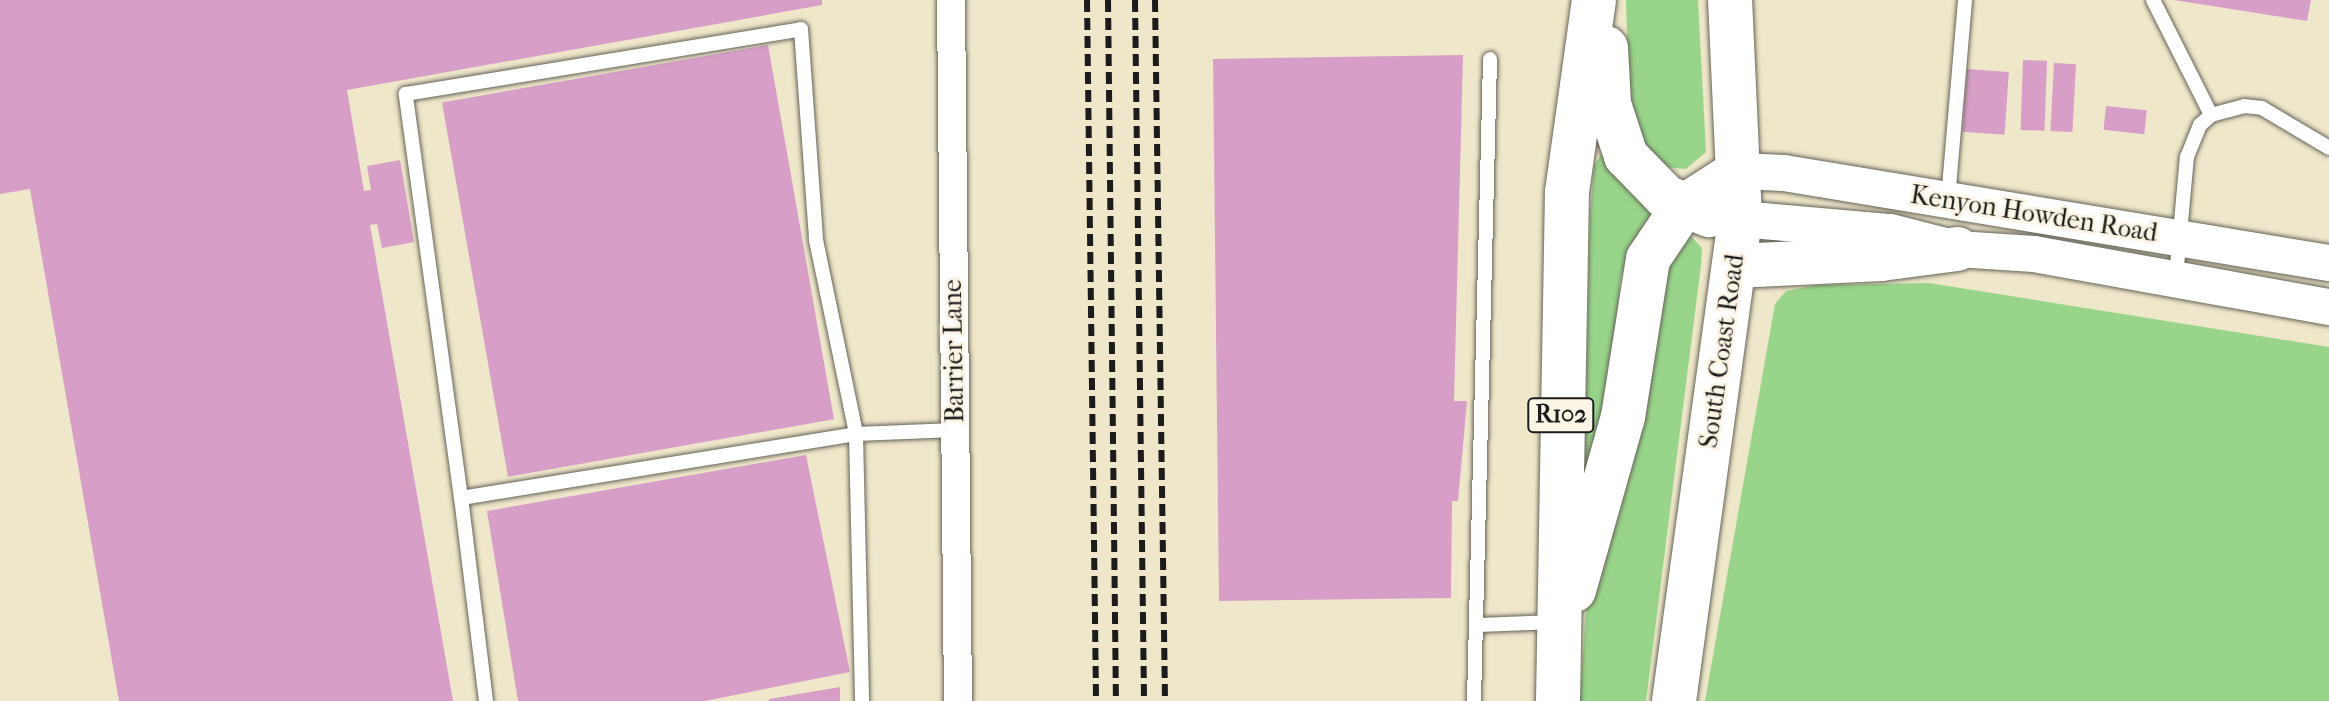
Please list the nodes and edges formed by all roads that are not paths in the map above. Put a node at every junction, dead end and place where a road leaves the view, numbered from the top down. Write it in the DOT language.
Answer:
graph roads {
  1 [pos="951,0"];
  2 [pos="1594,0"];
  3 [pos="1601,0"];
  4 [pos="1730,0"];
  5 [pos="1965,0"];
  6 [pos="2153,0"];
  7 [pos="1490,59"];
  8 [pos="2211,115"];
  9 [pos="2329,148"];
  10 [pos="1739,171"];
  11 [pos="1948,199"];
  12 [pos="1683,207"];
  13 [pos="1740,219"];
  14 [pos="2180,238"];
  15 [pos="1957,249"];
  16 [pos="2329,263"];
  17 [pos="1735,266"];
  18 [pos="2176,278"];
  19 [pos="2329,307"];
  20 [pos="955,430"];
  21 [pos="856,434"];
  22 [pos="461,498"];
  23 [pos="1479,625"];
  24 [pos="1560,630"];
  25 [pos="486,701"];
  26 [pos="862,701"];
  27 [pos="958,701"];
  28 [pos="1474,701"];
  29 [pos="1558,701"];
  30 [pos="1674,701"];
  1 -- 20 [label="street, Barrier Lane"];
  2 -- 24 [label="highway, R102"];
  3 -- 12 [label="highway"];
  4 -- 10 [label="highway, South Coast Road"];
  5 -- 11 [label="lane"];
  6 -- 8 [label="lane"];
  7 -- 23 [label="lane"];
  8 -- 9 [label="lane"];
  8 -- 14 [label="lane"];
  10 -- 11 [label="street, Kenyon Howden Road"];
  10 -- 12 [label="highway"];
  10 -- 13 [label="highway, South Coast Road"];
  11 -- 14 [label="street, Kenyon Howden Road"];
  12 -- 13 [label="highway"];
  12 -- 24 [label="highway"];
  13 -- 15 [label="street, Kenyon Howden Road"];
  13 -- 17 [label="highway, South Coast Road"];
  14 -- 16 [label="street, Kenyon Howden Road"];
  14 -- 18 [label="lane"];
  15 -- 17 [label="highway"];
  15 -- 18 [label="street, Kenyon Howden Road"];
  17 -- 30 [label="highway, South Coast Road"];
  18 -- 19 [label="street, Kenyon Howden Road"];
  20 -- 21 [label="lane"];
  20 -- 27 [label="street, Barrier Lane"];
  21 -- 22 [label="lane"];
  21 -- 22 [label="lane"];
  21 -- 26 [label="lane"];
  22 -- 25 [label="lane"];
  23 -- 24 [label="lane"];
  23 -- 28 [label="lane"];
  24 -- 29 [label="highway, R102"];
}
